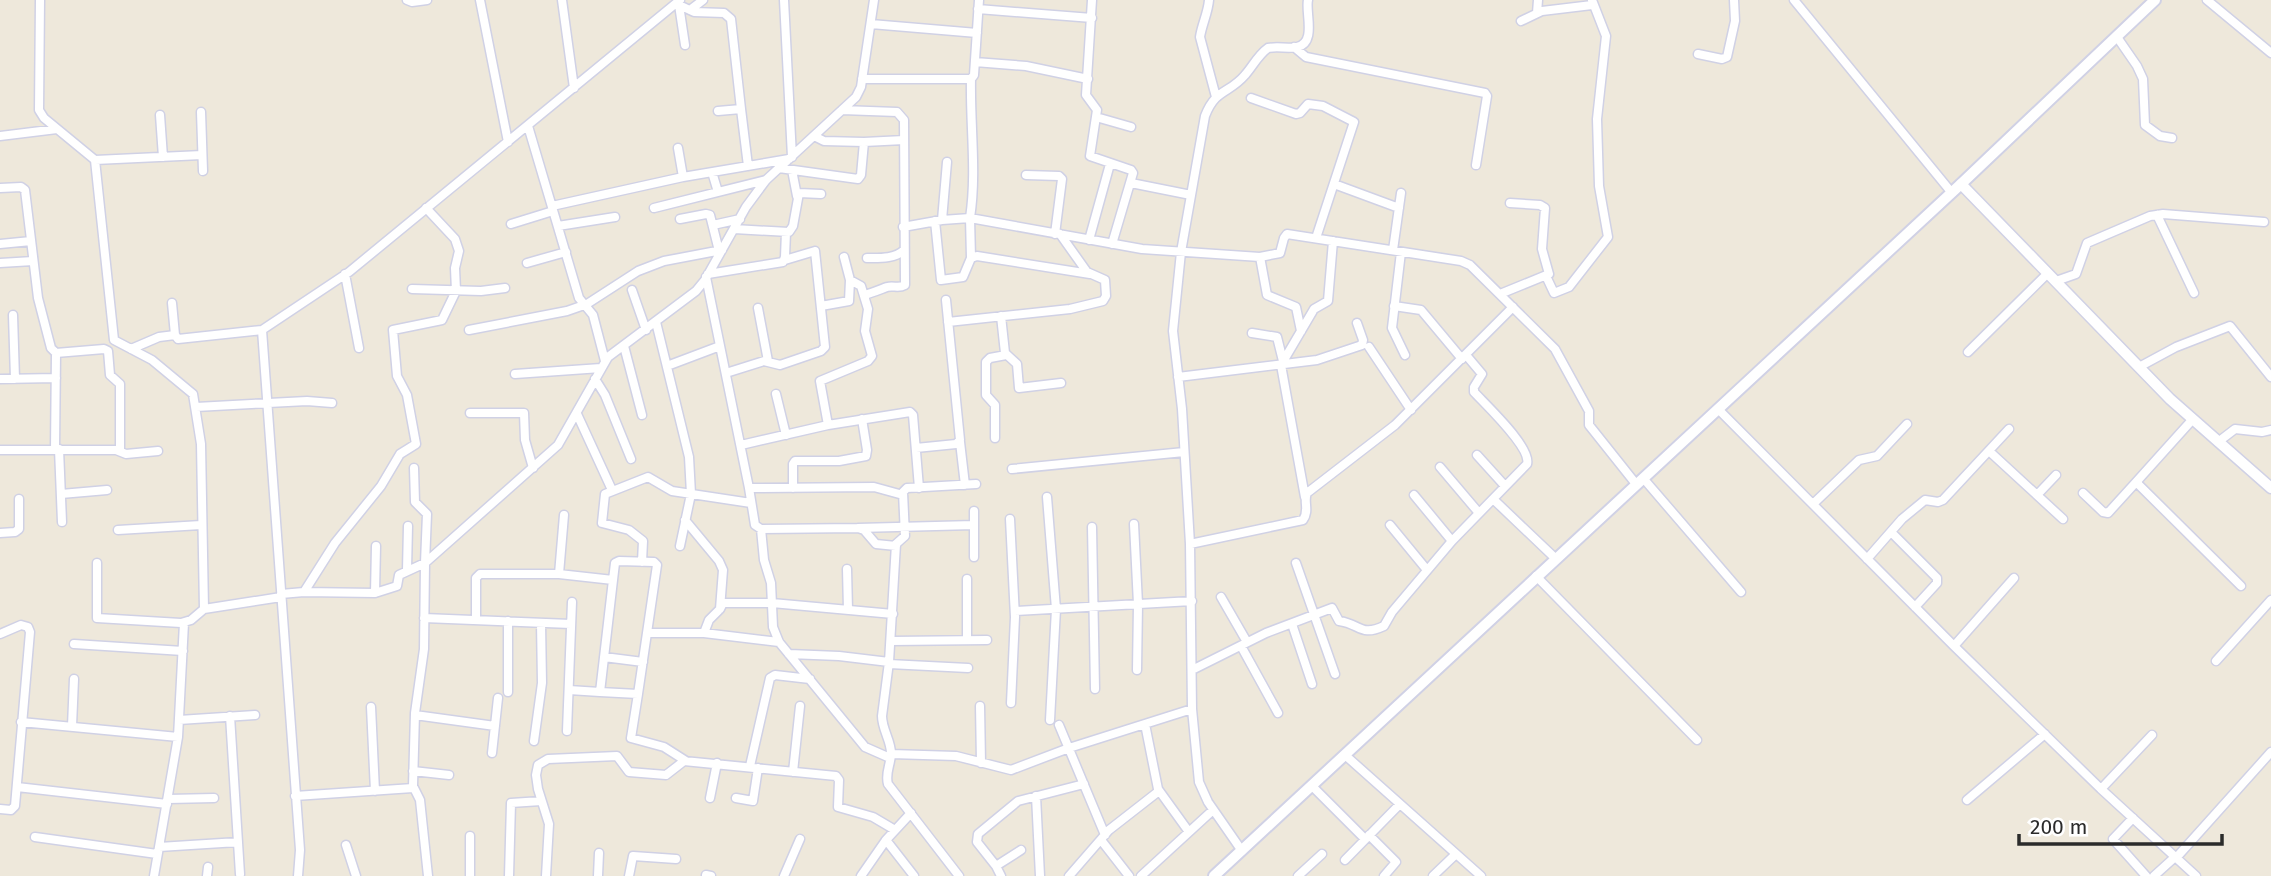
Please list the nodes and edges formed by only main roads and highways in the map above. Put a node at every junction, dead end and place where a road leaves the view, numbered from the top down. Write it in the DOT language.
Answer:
graph roads {
  1 [pos="2155,0"];
  2 [pos="1216,876"];
  1 -- 2 [label="main road"];
}
